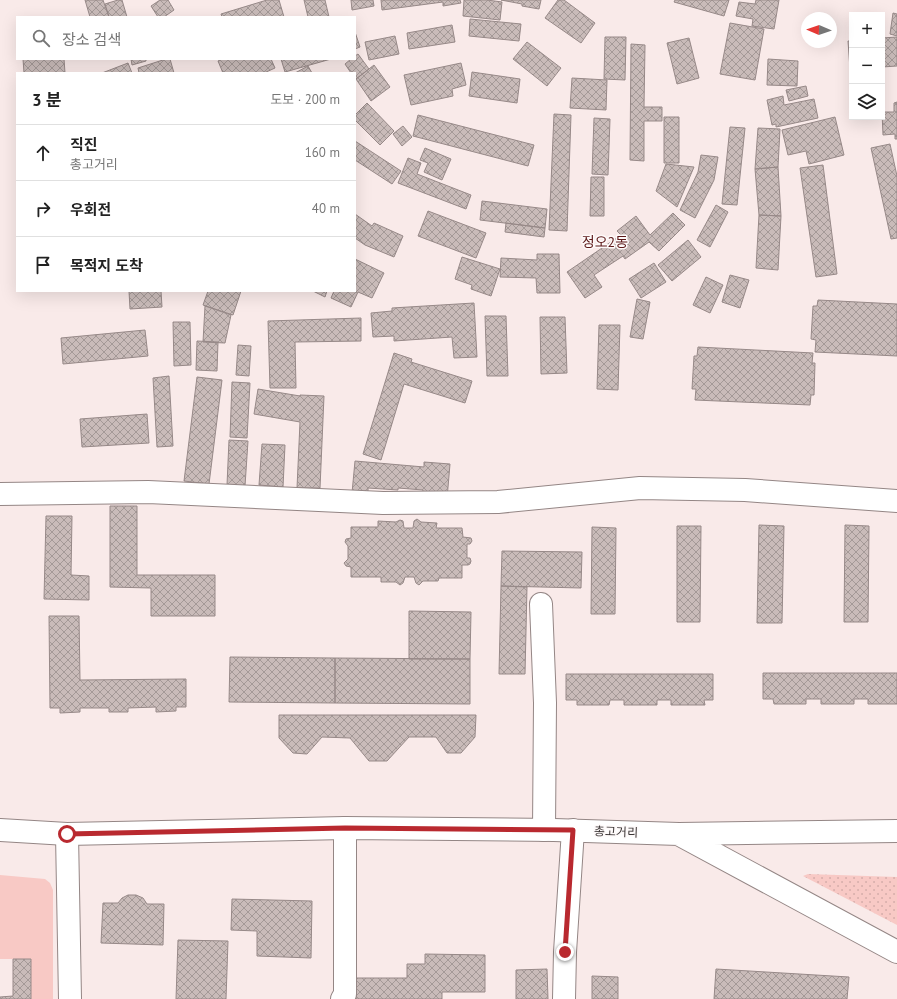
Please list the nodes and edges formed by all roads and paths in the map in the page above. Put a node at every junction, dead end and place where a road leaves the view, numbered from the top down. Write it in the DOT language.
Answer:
graph roads {
  1 [pos="0,494"];
  2 [pos="897,501"];
  3 [pos="541,604"];
  4 [pos="345,828"];
  5 [pos="0,830"];
  6 [pos="544,830"];
  7 [pos="573,830"];
  8 [pos="897,831"];
  9 [pos="67,834"];
  10 [pos="679,834"];
  11 [pos="897,952"];
  12 [pos="70,999"];
  13 [pos="342,999"];
  14 [pos="564,999"];
  1 -- 2 [label="street"];
  3 -- 6 [label="street"];
  4 -- 6 [label="street, 총고거리"];
  4 -- 9 [label="street, 총고거리"];
  4 -- 13 [label="street"];
  5 -- 9 [label="street, 총고거리"];
  6 -- 7 [label="street, 총고거리"];
  7 -- 10 [label="street, 총고거리"];
  7 -- 14 [label="street"];
  8 -- 10 [label="street, 총고거리"];
  9 -- 12 [label="street"];
  10 -- 11 [label="street"];
}
